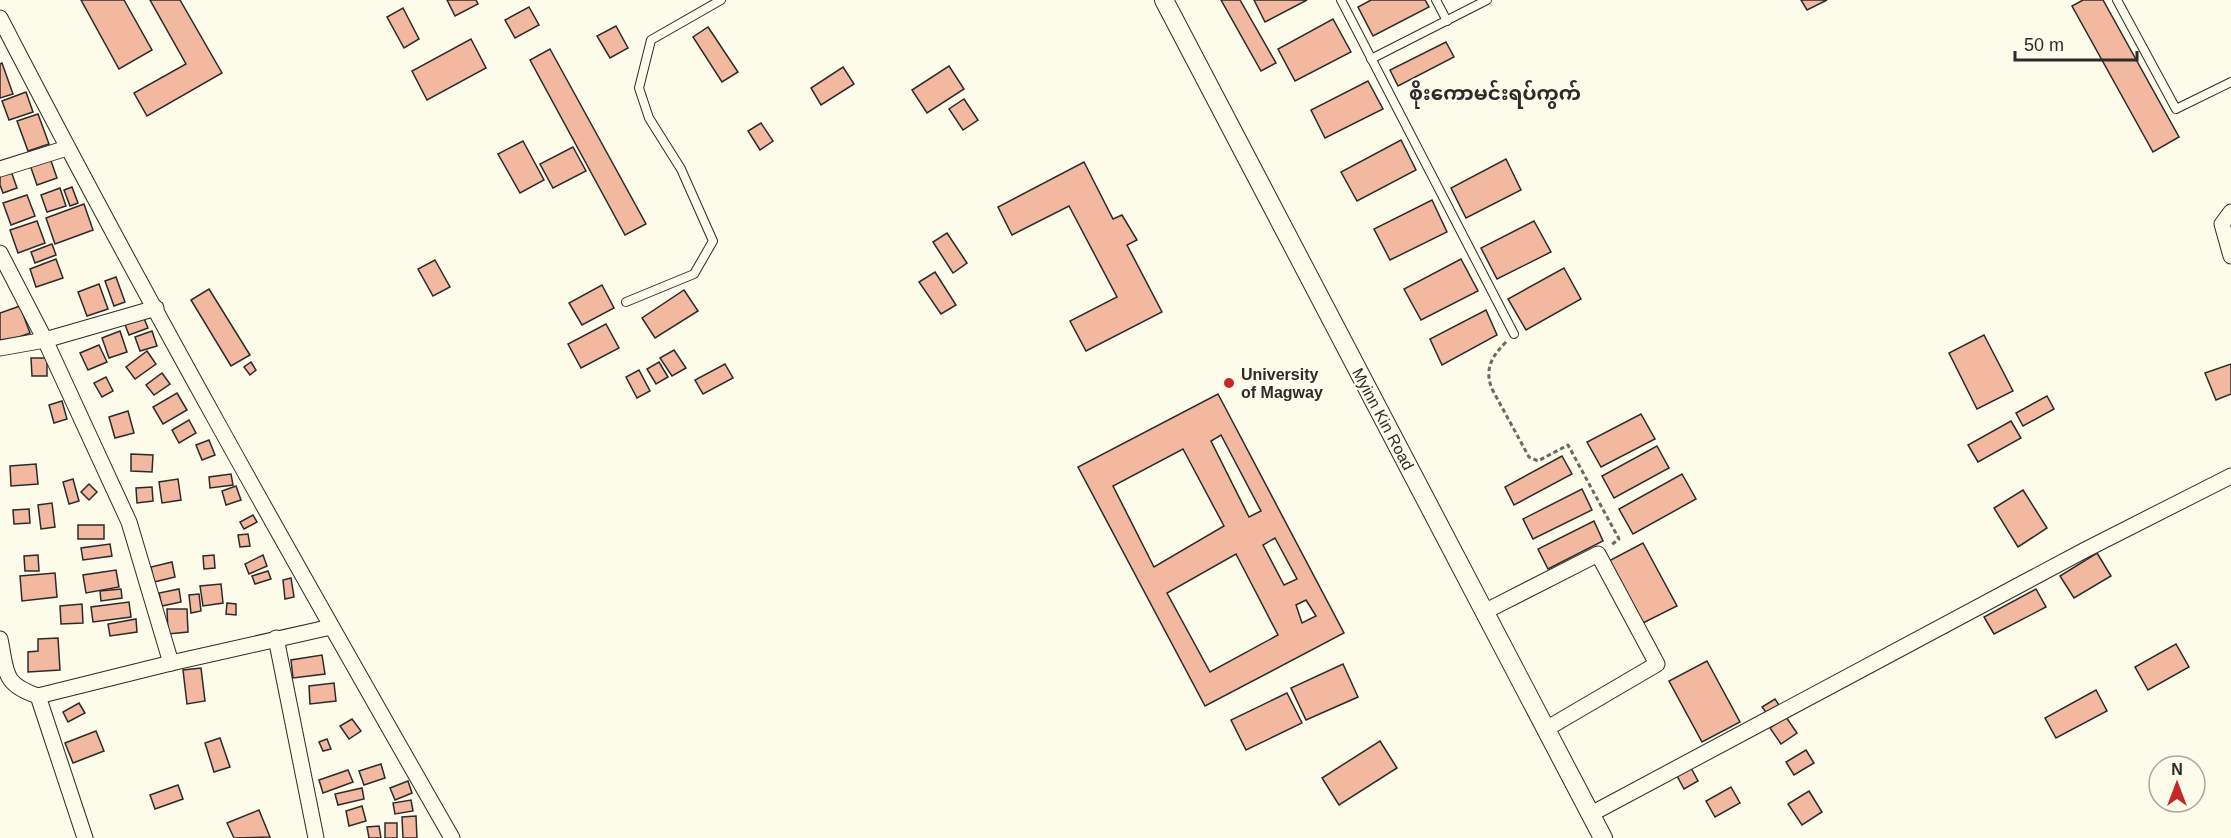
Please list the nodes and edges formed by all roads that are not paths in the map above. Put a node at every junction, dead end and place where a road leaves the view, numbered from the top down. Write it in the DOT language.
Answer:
graph roads {
  1 [pos="721,0"];
  2 [pos="1164,0"];
  3 [pos="1341,0"];
  4 [pos="1436,0"];
  5 [pos="1487,0"];
  6 [pos="2117,0"];
  7 [pos="0,18"];
  8 [pos="1447,21"];
  9 [pos="1371,58"];
  10 [pos="2231,82"];
  11 [pos="67,148"];
  12 [pos="0,169"];
  13 [pos="2231,212"];
  14 [pos="0,253"];
  15 [pos="2231,256"];
  16 [pos="626,302"];
  17 [pos="156,308"];
  18 [pos="1514,334"];
  19 [pos="45,340"];
  20 [pos="0,348"];
  21 [pos="2231,476"];
  22 [pos="1484,612"];
  23 [pos="331,627"];
  24 [pos="276,638"];
  25 [pos="0,639"];
  26 [pos="171,663"];
  27 [pos="4,677"];
  28 [pos="38,696"];
  29 [pos="1546,729"];
  30 [pos="1590,814"];
  31 [pos="85,838"];
  32 [pos="316,838"];
  33 [pos="452,838"];
  34 [pos="1603,838"];
  1 -- 16 [label="lane"];
  2 -- 22 [label="street, Myinn Kin Road"];
  3 -- 9 [label="lane"];
  4 -- 8 [label="lane"];
  5 -- 8 [label="lane"];
  6 -- 10 [label="lane"];
  7 -- 11 [label="street"];
  8 -- 9 [label="lane"];
  9 -- 18 [label="lane"];
  11 -- 12 [label="street"];
  11 -- 17 [label="street"];
  13 -- 15 [label="street"];
  14 -- 19 [label="street"];
  17 -- 19 [label="street"];
  17 -- 23 [label="street"];
  19 -- 20 [label="street"];
  19 -- 26 [label="street"];
  21 -- 30 [label="street"];
  22 -- 29 [label="street, Myinn Kin Road"];
  22 -- 29 [label="street"];
  23 -- 24 [label="street"];
  23 -- 33 [label="street"];
  24 -- 26 [label="street"];
  24 -- 32 [label="street"];
  25 -- 27 [label="street"];
  26 -- 28 [label="street"];
  27 -- 28 [label="street"];
  28 -- 31 [label="street"];
  29 -- 30 [label="street, Myinn Kin Road"];
  30 -- 34 [label="street, Myinn Kin Road"];
}
